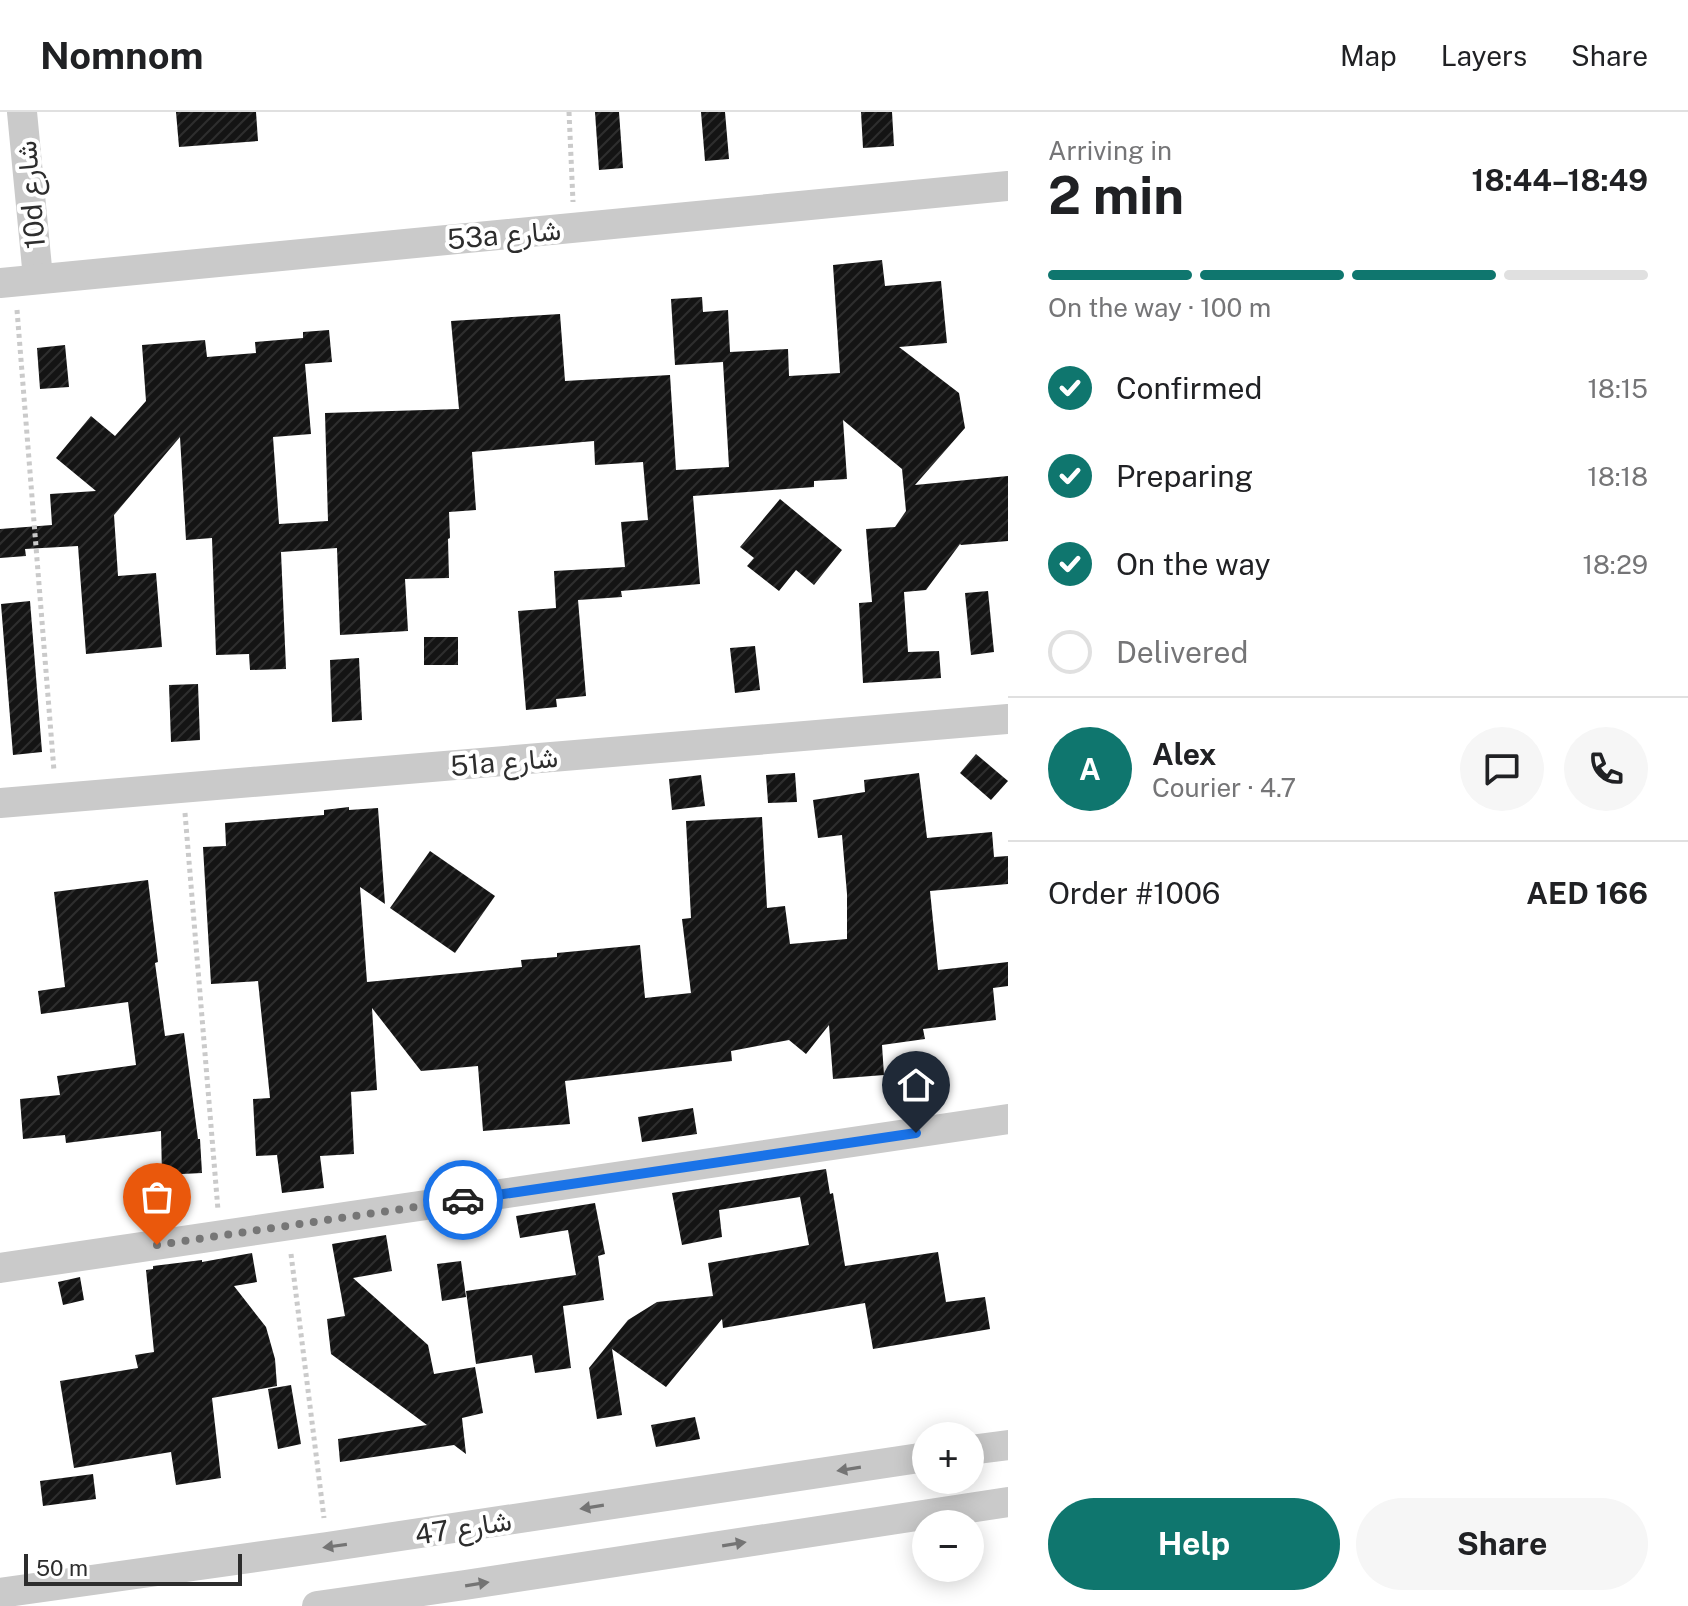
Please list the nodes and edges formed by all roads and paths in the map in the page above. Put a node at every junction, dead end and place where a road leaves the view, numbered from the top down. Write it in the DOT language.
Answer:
graph roads {
  1 [pos="22,112"];
  2 [pos="569,112"];
  3 [pos="1008,186"];
  4 [pos="574,227"];
  5 [pos="17,281"];
  6 [pos="1008,719"];
  7 [pos="183,788"];
  8 [pos="57,799"];
  9 [pos="0,803"];
  10 [pos="1008,1119"];
  11 [pos="287,1226"];
  12 [pos="220,1236"];
  13 [pos="0,1268"];
  14 [pos="1008,1445"];
  15 [pos="984,1448"];
  16 [pos="912,1459"];
  17 [pos="1008,1502"];
  18 [pos="327,1547"];
  19 [pos="440,1589"];
  20 [pos="0,1593"];
  21 [pos="317,1606"];
  22 [pos="403,1606"];
  1 -- 5 [label="street, 10d شارع"];
  2 -- 4 [label="path"];
  3 -- 4 [label="street, 53a شارع"];
  4 -- 5 [label="street, 53a شارع"];
  5 -- 8 [label="path"];
  6 -- 7 [label="street, 51a شارع"];
  7 -- 8 [label="street, 51a شارع"];
  7 -- 12 [label="path"];
  8 -- 9 [label="street, 51a شارع"];
  10 -- 11 [label="street"];
  11 -- 12 [label="street"];
  11 -- 18 [label="path"];
  12 -- 13 [label="street"];
  14 -- 15 [label="street"];
  16 -- 18 [label="street, شارع 47, one-way"];
  19 -- 17 [label="street, شارع 47, one-way"];
  18 -- 20 [label="street, شارع 47"];
  19 -- 21 [label="street, شارع 47"];
  19 -- 22 [label="street"];
}
